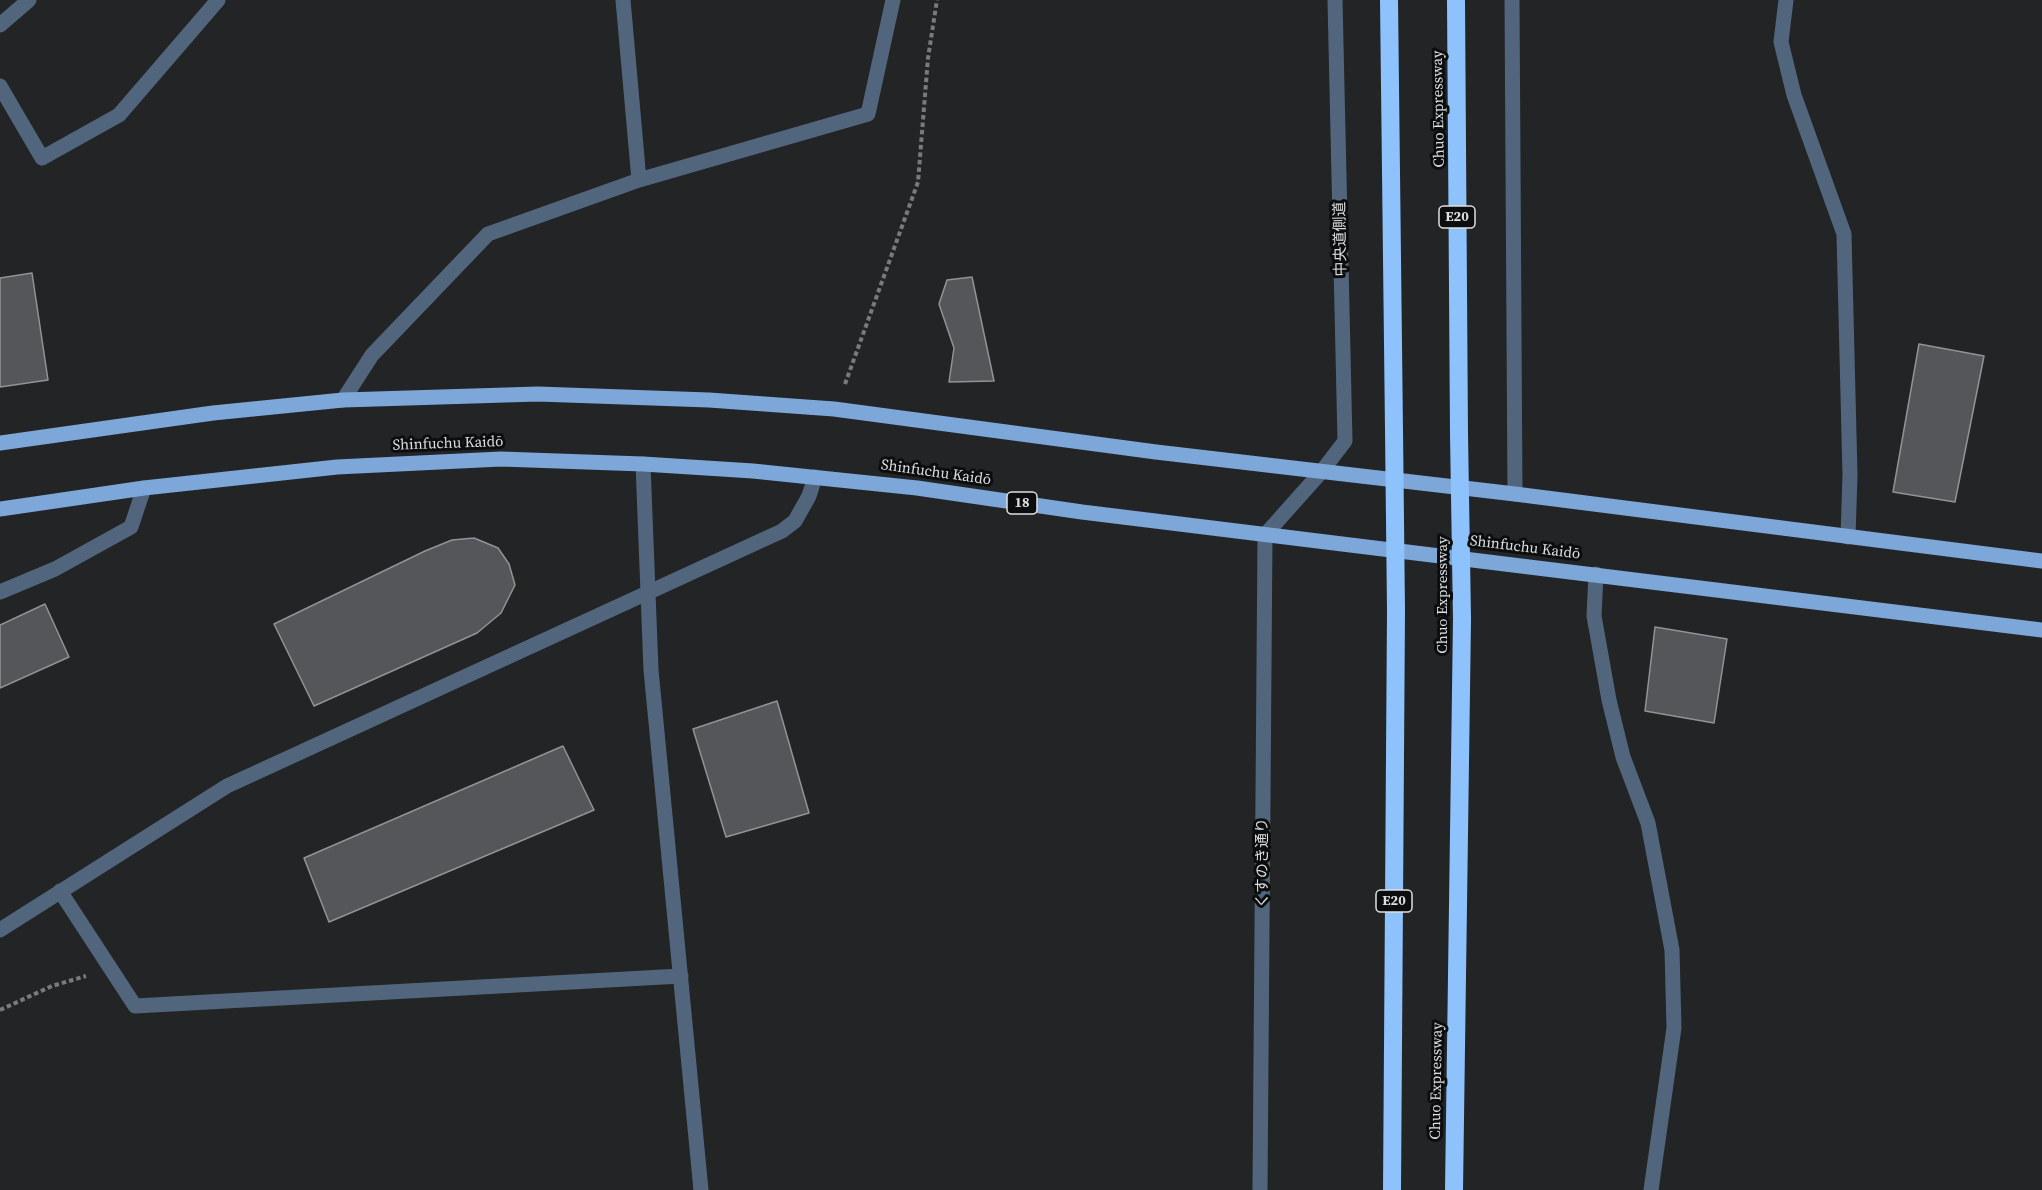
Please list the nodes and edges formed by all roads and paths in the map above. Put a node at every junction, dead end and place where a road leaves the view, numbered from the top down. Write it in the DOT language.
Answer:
graph roads {
  1 [pos="29,0"];
  2 [pos="218,0"];
  3 [pos="622,0"];
  4 [pos="893,0"];
  5 [pos="937,0"];
  6 [pos="1335,0"];
  7 [pos="1389,0"];
  8 [pos="1456,0"];
  9 [pos="1512,0"];
  10 [pos="1786,0"];
  11 [pos="0,25"];
  12 [pos="0,86"];
  13 [pos="639,180"];
  14 [pos="343,400"];
  15 [pos="834,409"];
  16 [pos="0,443"];
  17 [pos="643,464"];
  18 [pos="1322,471"];
  19 [pos="815,477"];
  20 [pos="144,488"];
  21 [pos="1515,494"];
  22 [pos="0,509"];
  23 [pos="1265,535"];
  24 [pos="1848,537"];
  25 [pos="2042,561"];
  26 [pos="1596,574"];
  27 [pos="650,591"];
  28 [pos="0,592"];
  29 [pos="2042,630"];
  30 [pos="60,891"];
  31 [pos="0,930"];
  32 [pos="111,969"];
  33 [pos="681,976"];
  34 [pos="0,1010"];
  35 [pos="701,1190"];
  36 [pos="1260,1190"];
  37 [pos="1392,1190"];
  38 [pos="1454,1190"];
  39 [pos="1651,1190"];
  1 -- 11 [label="street"];
  2 -- 12 [label="street"];
  3 -- 13 [label="street"];
  4 -- 13 [label="street"];
  5 -- 15 [label="path"];
  6 -- 18 [label="street, 中央道側道"];
  7 -- 37 [label="highway, E20, bridge"];
  8 -- 38 [label="highway, Chuo Expressway / E20, bridge"];
  9 -- 21 [label="street"];
  10 -- 24 [label="street"];
  13 -- 14 [label="street"];
  14 -- 15 [label="main road"];
  14 -- 16 [label="main road"];
  15 -- 18 [label="main road"];
  17 -- 19 [label="main road, Shinfuchu Kaidō / 18"];
  17 -- 20 [label="main road, Shinfuchu Kaidō / 18"];
  17 -- 27 [label="street"];
  18 -- 21 [label="main road"];
  18 -- 23 [label="street, 中央道側道"];
  19 -- 23 [label="main road, Shinfuchu Kaidō / 18"];
  19 -- 27 [label="street"];
  20 -- 22 [label="main road, Shinfuchu Kaidō / 18"];
  20 -- 28 [label="street"];
  21 -- 24 [label="main road"];
  23 -- 26 [label="main road, Shinfuchu Kaidō / 18"];
  23 -- 36 [label="street, くすのき通り"];
  24 -- 25 [label="main road"];
  26 -- 29 [label="main road, Shinfuchu Kaidō / 18"];
  26 -- 39 [label="street"];
  27 -- 30 [label="street"];
  27 -- 33 [label="street"];
  30 -- 31 [label="street"];
  30 -- 32 [label="street"];
  32 -- 33 [label="street"];
  32 -- 34 [label="path"];
  33 -- 35 [label="street"];
}
